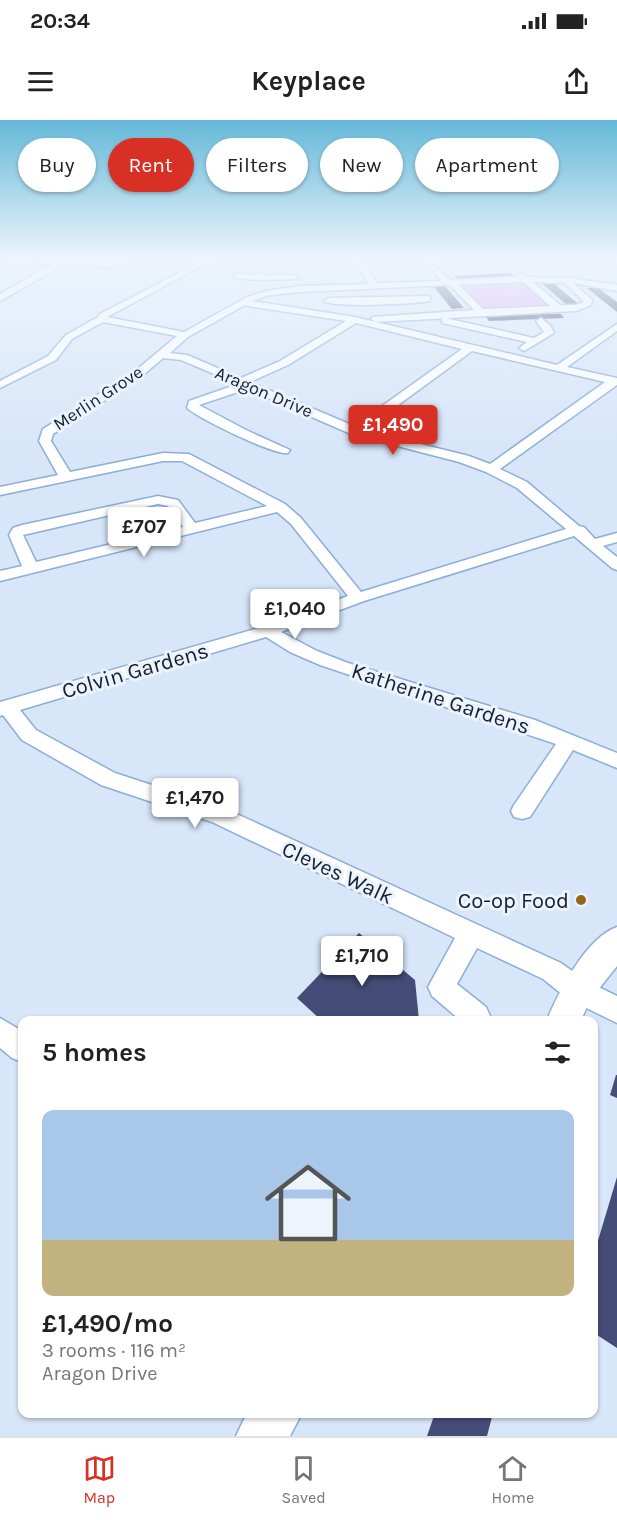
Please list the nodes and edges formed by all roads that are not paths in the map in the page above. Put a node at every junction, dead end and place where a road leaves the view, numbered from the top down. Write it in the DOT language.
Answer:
graph roads {
  1 [pos="102,319"];
  2 [pos="104,319"];
  3 [pos="213,319"];
  4 [pos="351,319"];
  5 [pos="376,319"];
  6 [pos="442,319"];
  7 [pos="355,320"];
  8 [pos="541,321"];
  9 [pos="367,323"];
  10 [pos="617,327"];
  11 [pos="185,335"];
  12 [pos="535,341"];
  13 [pos="471,347"];
  14 [pos="161,355"];
  15 [pos="511,356"];
  16 [pos="559,368"];
  17 [pos="615,381"];
  18 [pos="244,384"];
  19 [pos="0,385"];
  20 [pos="356,431"];
  21 [pos="284,450"];
  22 [pos="491,469"];
  23 [pos="66,477"];
  24 [pos="0,490"];
  25 [pos="280,507"];
  26 [pos="192,529"];
  27 [pos="579,530"];
  28 [pos="617,537"];
  29 [pos="594,543"];
  30 [pos="617,565"];
  31 [pos="31,568"];
  32 [pos="0,576"];
  33 [pos="358,598"];
  34 [pos="268,631"];
  35 [pos="4,708"];
  36 [pos="569,740"];
  37 [pos="617,761"];
  38 [pos="522,811"];
  39 [pos="471,934"];
  40 [pos="617,941"];
  41 [pos="571,1005"];
  42 [pos="617,1011"];
  43 [pos="476,1016"];
  44 [pos="0,1031"];
  45 [pos="18,1045"];
  46 [pos="274,1418"];
  47 [pos="260,1436"];
  1 -- 19 [label="street"];
  2 -- 11 [label="street"];
  3 -- 11 [label="street, Merlin Grove"];
  4 -- 7 [label="street"];
  5 -- 9 [label="street"];
  6 -- 12 [label="street"];
  7 -- 9 [label="street"];
  7 -- 18 [label="street"];
  8 -- 12 [label="street"];
  9 -- 13 [label="street"];
  10 -- 16 [label="street"];
  11 -- 14 [label="street, Merlin Grove"];
  12 -- 15 [label="street"];
  13 -- 15 [label="street"];
  13 -- 20 [label="street"];
  14 -- 18 [label="street, Aragon Drive"];
  14 -- 23 [label="street, Merlin Grove"];
  15 -- 16 [label="street"];
  16 -- 17 [label="street"];
  17 -- 22 [label="street"];
  18 -- 20 [label="street, Aragon Drive"];
  18 -- 21 [label="street"];
  20 -- 22 [label="street, Aragon Drive"];
  22 -- 27 [label="street, Aragon Drive"];
  23 -- 24 [label="street"];
  23 -- 25 [label="street"];
  25 -- 26 [label="street"];
  25 -- 33 [label="street"];
  26 -- 31 [label="street"];
  26 -- 31 [label="street"];
  27 -- 29 [label="street, Aragon Drive"];
  27 -- 33 [label="street, Colvin Gardens"];
  28 -- 29 [label="street"];
  29 -- 30 [label="street, Aragon Drive"];
  31 -- 32 [label="street"];
  33 -- 34 [label="street, Colvin Gardens"];
  34 -- 35 [label="street, Colvin Gardens"];
  34 -- 36 [label="street, Katherine Gardens"];
  35 -- 39 [label="street, Cleves Walk"];
  36 -- 37 [label="street, Katherine Gardens"];
  36 -- 38 [label="street"];
  39 -- 41 [label="street, Cleves Walk"];
  39 -- 43 [label="street"];
  40 -- 41 [label="main road"];
  41 -- 42 [label="street, Cleves Walk"];
  44 -- 45 [label="street"];
  46 -- 47 [label="main road"];
}
